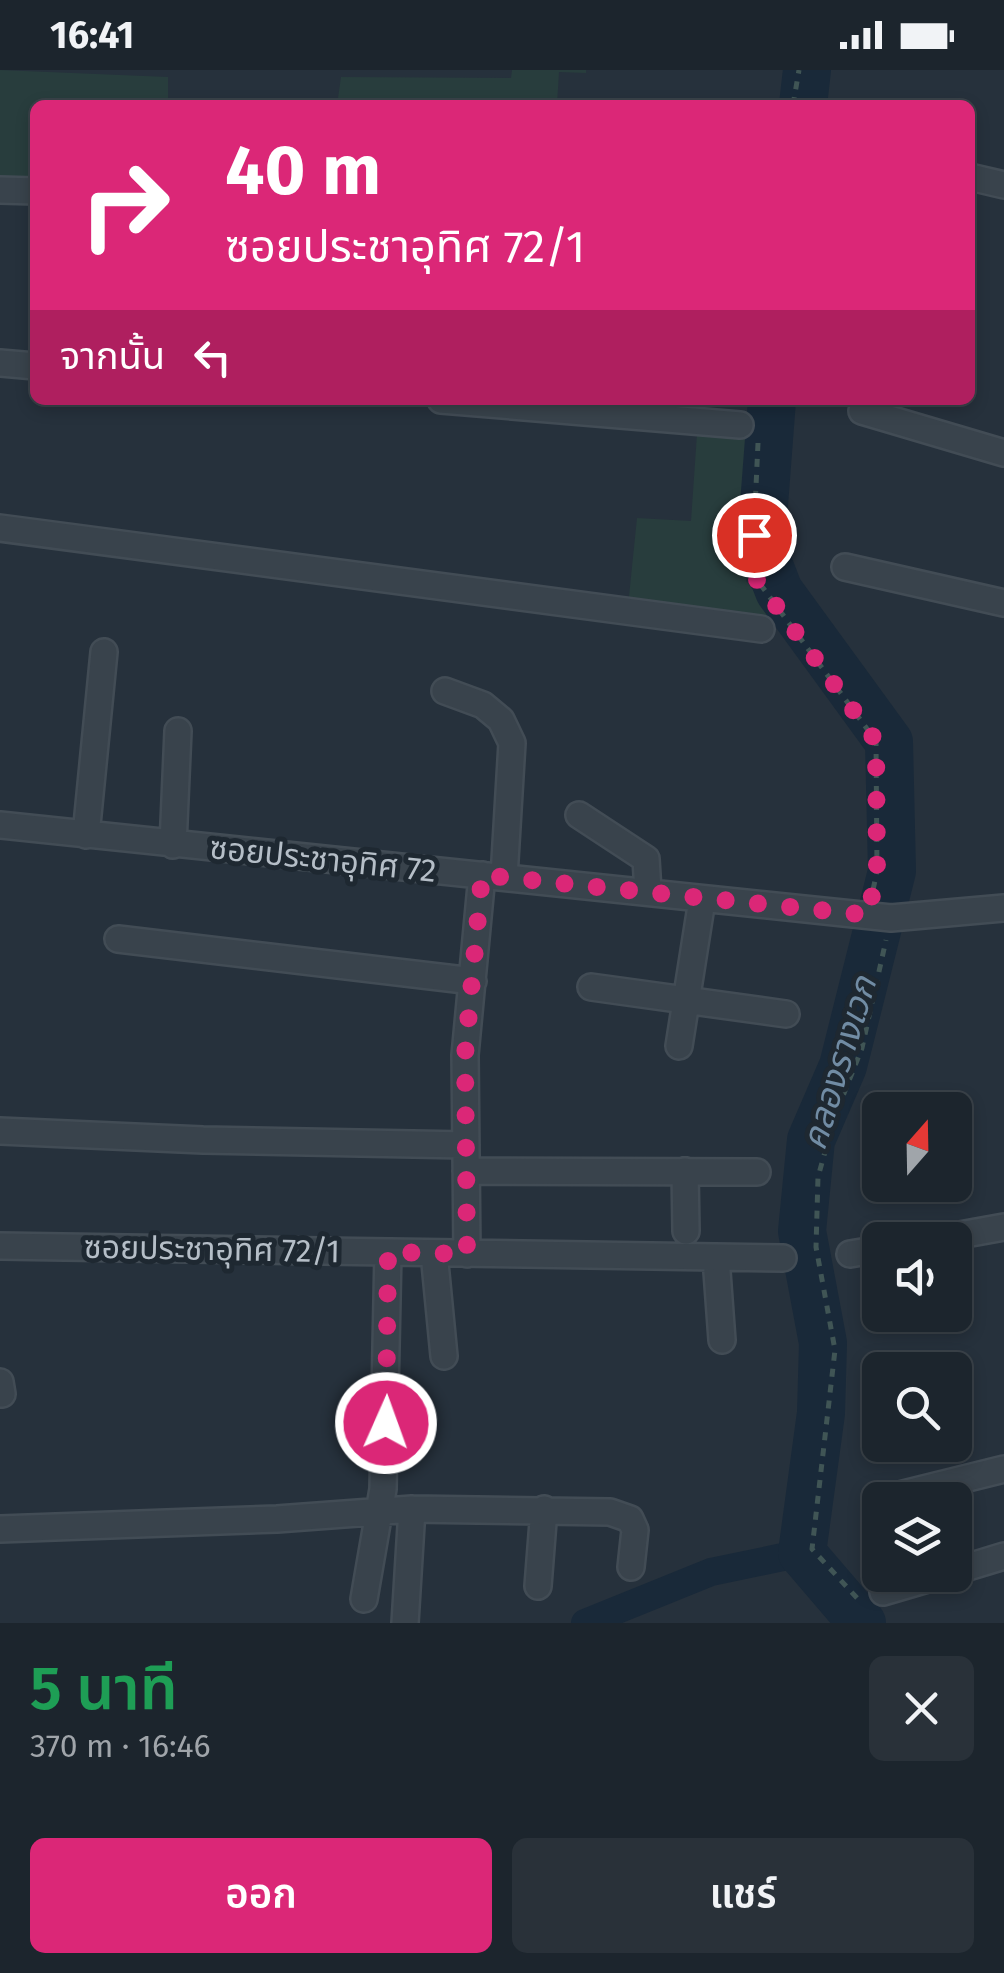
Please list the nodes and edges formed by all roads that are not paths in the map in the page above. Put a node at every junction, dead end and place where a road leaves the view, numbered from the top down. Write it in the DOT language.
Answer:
graph roads {
  1 [pos="975,177"];
  2 [pos="1004,185"];
  3 [pos="0,190"];
  4 [pos="30,191"];
  5 [pos="0,363"];
  6 [pos="30,366"];
  7 [pos="488,405"];
  8 [pos="862,411"];
  9 [pos="749,432"];
  10 [pos="1004,452"];
  11 [pos="0,528"];
  12 [pos="845,567"];
  13 [pos="1004,603"];
  14 [pos="761,629"];
  15 [pos="104,652"];
  16 [pos="445,691"];
  17 [pos="178,730"];
  18 [pos="580,815"];
  19 [pos="0,825"];
  20 [pos="86,835"];
  21 [pos="173,844"];
  22 [pos="493,876"];
  23 [pos="648,891"];
  24 [pos="702,900"];
  25 [pos="1004,908"];
  26 [pos="118,939"];
  27 [pos="473,981"];
  28 [pos="591,988"];
  29 [pos="686,1001"];
  30 [pos="786,1014"];
  31 [pos="679,1046"];
  32 [pos="0,1132"];
  33 [pos="466,1158"];
  34 [pos="686,1171"];
  35 [pos="758,1172"];
  36 [pos="1004,1228"];
  37 [pos="686,1232"];
  38 [pos="972,1233"];
  39 [pos="0,1246"];
  40 [pos="388,1252"];
  41 [pos="862,1252"];
  42 [pos="434,1253"];
  43 [pos="467,1254"];
  44 [pos="850,1254"];
  45 [pos="716,1258"];
  46 [pos="783,1258"];
  47 [pos="722,1340"];
  48 [pos="444,1356"];
  49 [pos="1004,1469"];
  50 [pos="952,1482"];
  51 [pos="412,1509"];
  52 [pos="544,1509"];
  53 [pos="379,1511"];
  54 [pos="0,1529"];
  55 [pos="1004,1556"];
  56 [pos="972,1566"];
  57 [pos="631,1567"];
  58 [pos="538,1586"];
  59 [pos="881,1592"];
  60 [pos="870,1595"];
  61 [pos="364,1599"];
  62 [pos="405,1623"];
  1 -- 2 [label="street"];
  3 -- 4 [label="street"];
  5 -- 6 [label="street"];
  7 -- 9 [label="street"];
  8 -- 10 [label="street"];
  11 -- 14 [label="street"];
  12 -- 13 [label="street"];
  15 -- 20 [label="street"];
  16 -- 22 [label="street"];
  17 -- 21 [label="street"];
  18 -- 23 [label="street"];
  19 -- 20 [label="street, ซอยประชาอุทิศ 72"];
  20 -- 21 [label="street, ซอยประชาอุทิศ 72"];
  21 -- 22 [label="street, ซอยประชาอุทิศ 72"];
  22 -- 23 [label="street, ซอยประชาอุทิศ 72"];
  22 -- 27 [label="street"];
  23 -- 24 [label="street, ซอยประชาอุทิศ 72"];
  24 -- 25 [label="street, ซอยประชาอุทิศ 72"];
  24 -- 29 [label="street"];
  26 -- 27 [label="street"];
  27 -- 33 [label="street"];
  28 -- 29 [label="street"];
  29 -- 30 [label="street"];
  29 -- 31 [label="street"];
  32 -- 33 [label="street"];
  33 -- 34 [label="street"];
  33 -- 43 [label="street"];
  34 -- 35 [label="street"];
  34 -- 37 [label="street"];
  36 -- 38 [label="street"];
  39 -- 40 [label="street, ซอยประชาอุทิศ 72/1"];
  40 -- 42 [label="street, ซอยประชาอุทิศ 72/1"];
  40 -- 53 [label="street"];
  41 -- 44 [label="street"];
  42 -- 43 [label="street, ซอยประชาอุทิศ 72/1"];
  42 -- 48 [label="street"];
  43 -- 45 [label="street, ซอยประชาอุทิศ 72/1"];
  45 -- 46 [label="street, ซอยประชาอุทิศ 72/1"];
  45 -- 47 [label="street"];
  49 -- 50 [label="street"];
  51 -- 52 [label="street"];
  51 -- 53 [label="street"];
  51 -- 62 [label="street"];
  52 -- 57 [label="street"];
  52 -- 58 [label="street"];
  53 -- 54 [label="street"];
  53 -- 61 [label="street"];
  55 -- 56 [label="street"];
  59 -- 60 [label="street"];
}
